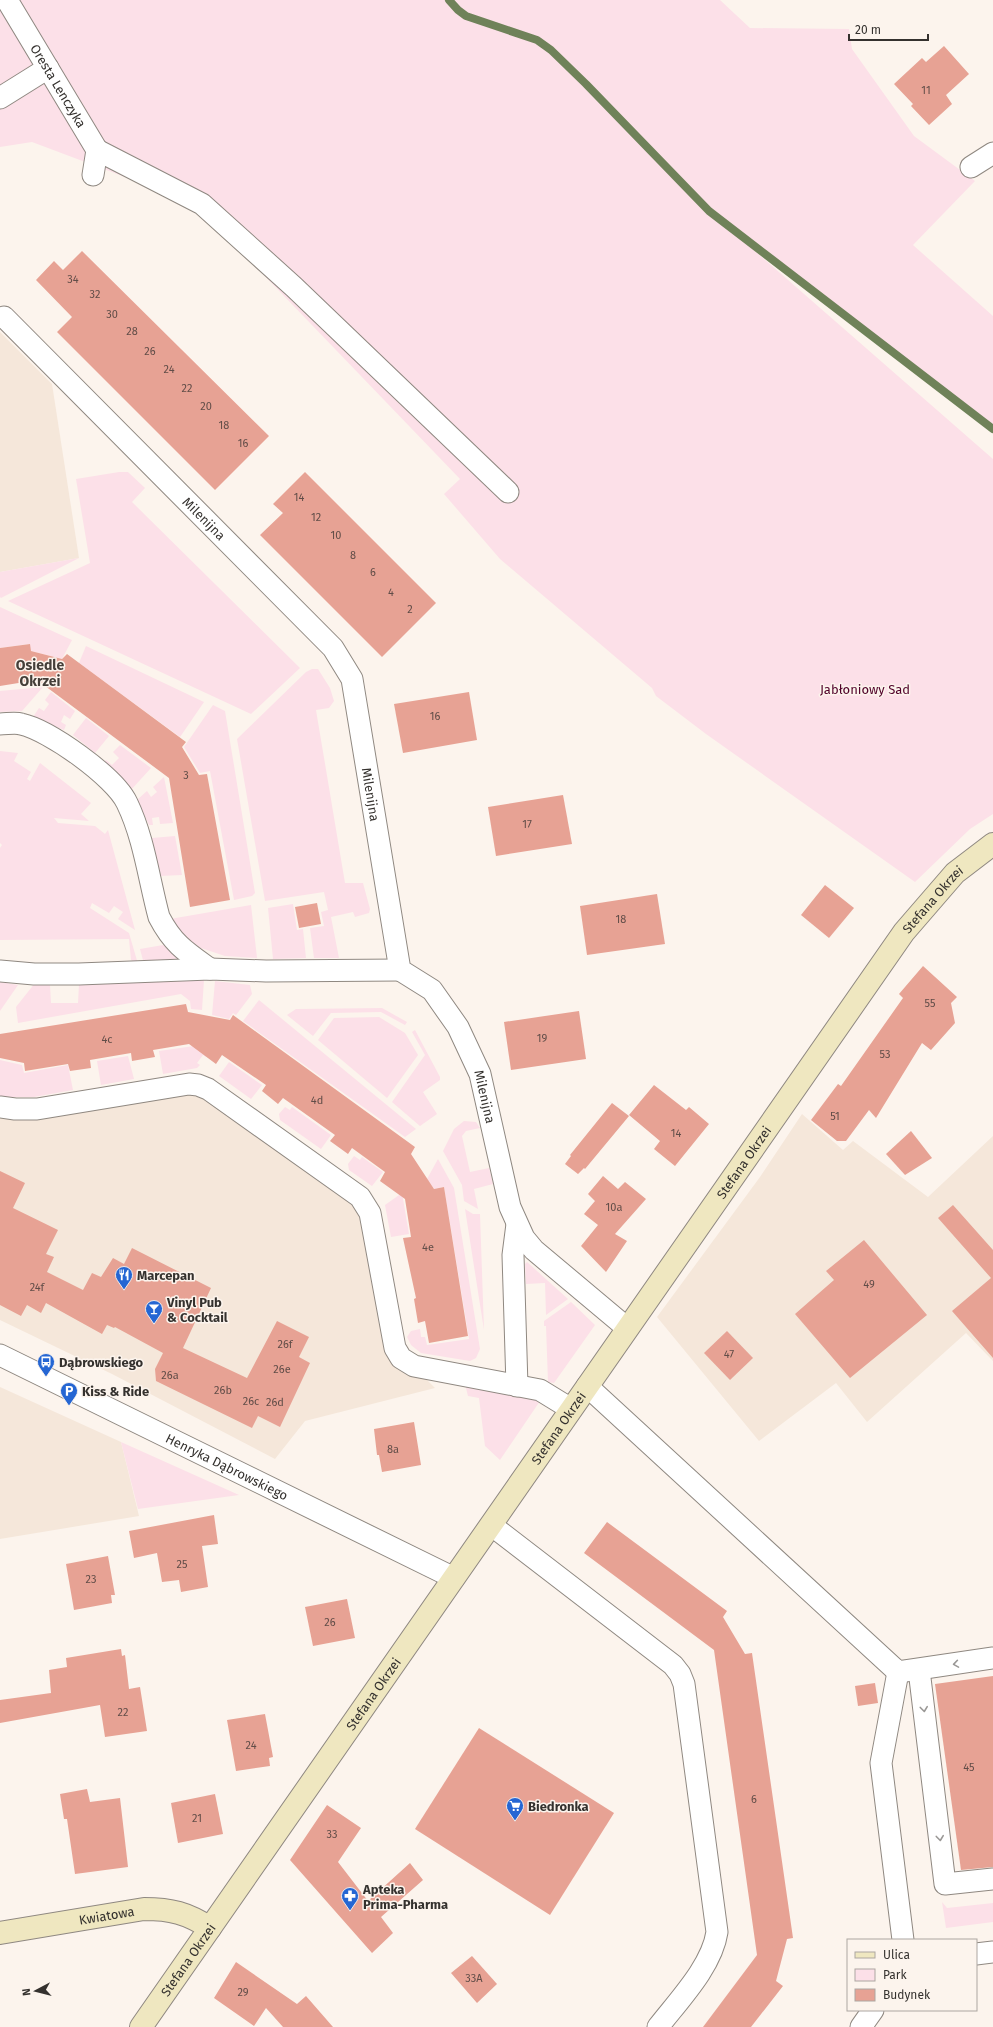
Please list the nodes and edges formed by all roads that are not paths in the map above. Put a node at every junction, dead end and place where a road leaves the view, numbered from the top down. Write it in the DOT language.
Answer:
graph roads {
  1 [pos="7,0"];
  2 [pos="48,68"];
  3 [pos="0,98"];
  4 [pos="98,150"];
  5 [pos="993,153"];
  6 [pos="971,167"];
  7 [pos="93,175"];
  8 [pos="4,316"];
  9 [pos="508,492"];
  10 [pos="0,724"];
  11 [pos="993,844"];
  12 [pos="210,969"];
  13 [pos="400,970"];
  14 [pos="0,971"];
  15 [pos="0,1106"];
  16 [pos="517,1224"];
  17 [pos="627,1328"];
  18 [pos="0,1355"];
  19 [pos="517,1386"];
  20 [pos="587,1386"];
  21 [pos="571,1409"];
  22 [pos="491,1525"];
  23 [pos="454,1578"];
  24 [pos="993,1658"];
  25 [pos="919,1670"];
  26 [pos="898,1672"];
  27 [pos="993,1880"];
  28 [pos="210,1928"];
  29 [pos="0,1933"];
  30 [pos="903,1939"];
  31 [pos="993,1952"];
  32 [pos="977,1954"];
  33 [pos="872,2011"];
  34 [pos="141,2027"];
  35 [pos="658,2027"];
  36 [pos="861,2027"];
  1 -- 2 [label="street, Oresta Lenczyka"];
  2 -- 3 [label="street"];
  2 -- 4 [label="street, Oresta Lenczyka"];
  4 -- 7 [label="street"];
  4 -- 9 [label="street"];
  5 -- 6 [label="street"];
  8 -- 13 [label="street, Milenijna"];
  10 -- 12 [label="street"];
  11 -- 17 [label="street, Stefana Okrzei"];
  12 -- 13 [label="street"];
  12 -- 14 [label="street"];
  13 -- 16 [label="street, Milenijna"];
  15 -- 19 [label="street"];
  16 -- 17 [label="street, Milenijna"];
  16 -- 19 [label="street"];
  17 -- 20 [label="street, Stefana Okrzei"];
  18 -- 23 [label="street, Henryka Dąbrowskiego"];
  19 -- 21 [label="street"];
  20 -- 21 [label="street, Stefana Okrzei"];
  20 -- 26 [label="street"];
  21 -- 22 [label="street, Stefana Okrzei"];
  22 -- 23 [label="street, Stefana Okrzei"];
  22 -- 35 [label="street"];
  23 -- 28 [label="street, Stefana Okrzei"];
  24 -- 25 [label="street, one-way"];
  25 -- 26 [label="street"];
  25 -- 27 [label="street, one-way"];
  26 -- 30 [label="street"];
  28 -- 29 [label="street, Kwiatowa"];
  28 -- 34 [label="street, Stefana Okrzei"];
  31 -- 32 [label="street"];
  33 -- 36 [label="street"];
}
